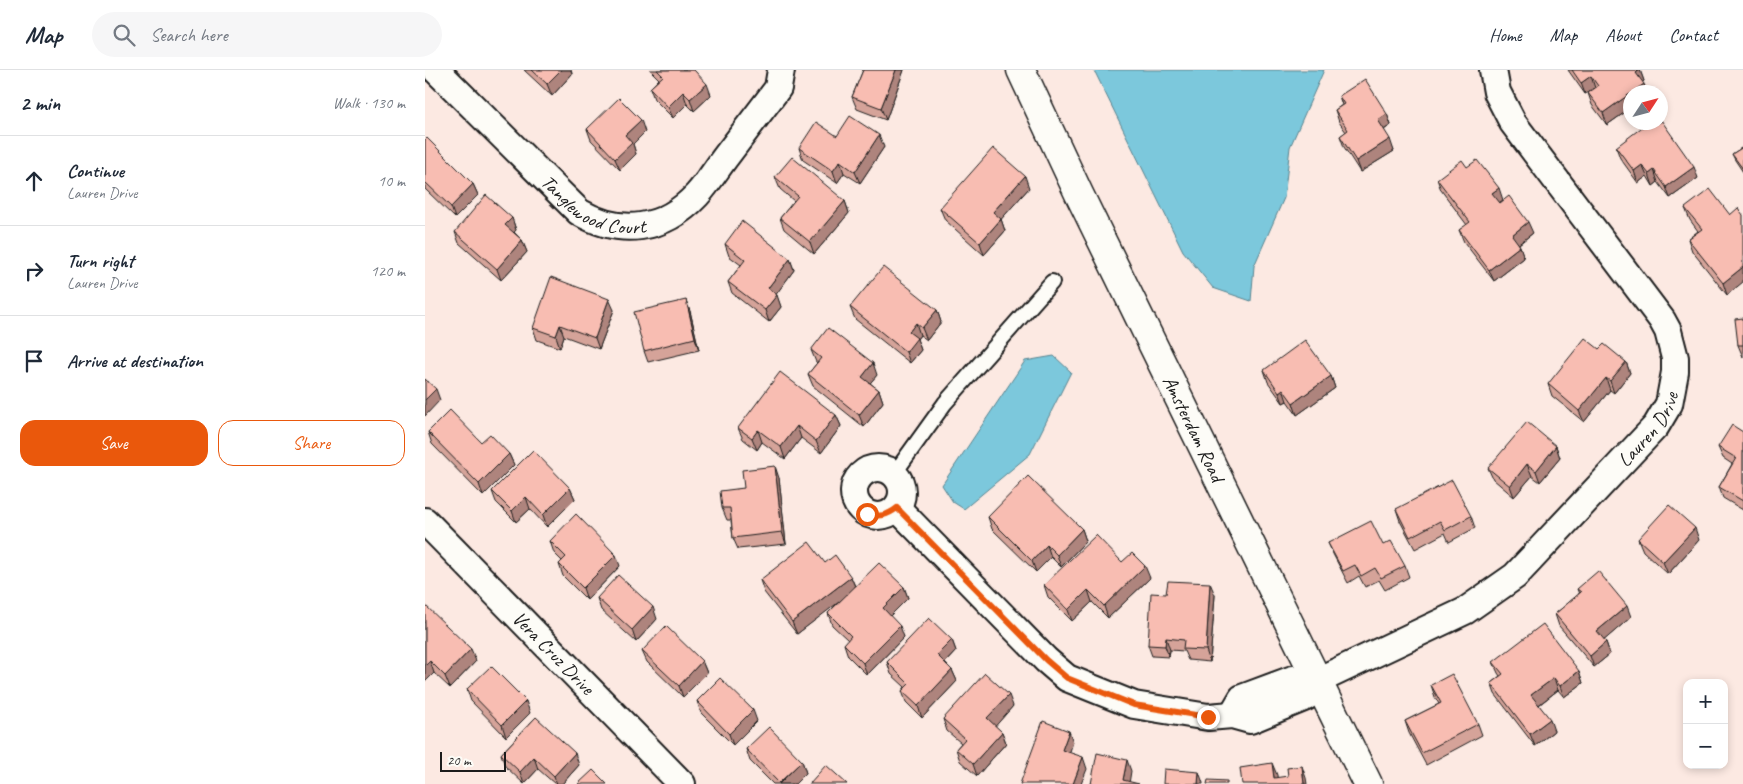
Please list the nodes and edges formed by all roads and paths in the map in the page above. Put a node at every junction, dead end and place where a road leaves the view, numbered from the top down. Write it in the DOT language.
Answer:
graph roads {
  1 [pos="436,70"];
  2 [pos="781,70"];
  3 [pos="1021,70"];
  4 [pos="1493,70"];
  5 [pos="1052,282"];
  6 [pos="894,474"];
  7 [pos="897,508"];
  8 [pos="425,521"];
  9 [pos="1317,681"];
  10 [pos="682,784"];
  11 [pos="1369,784"];
  1 -- 2 [label="street, Tanglewood Court"];
  3 -- 9 [label="main road, Amsterdam Road"];
  4 -- 9 [label="street, Lauren Drive"];
  5 -- 6 [label="lane"];
  6 -- 7 [label="street"];
  6 -- 7 [label="street"];
  7 -- 9 [label="street, Lauren Drive"];
  8 -- 10 [label="street, Vera Cruz Drive"];
  9 -- 11 [label="main road, Amsterdam Road"];
}
